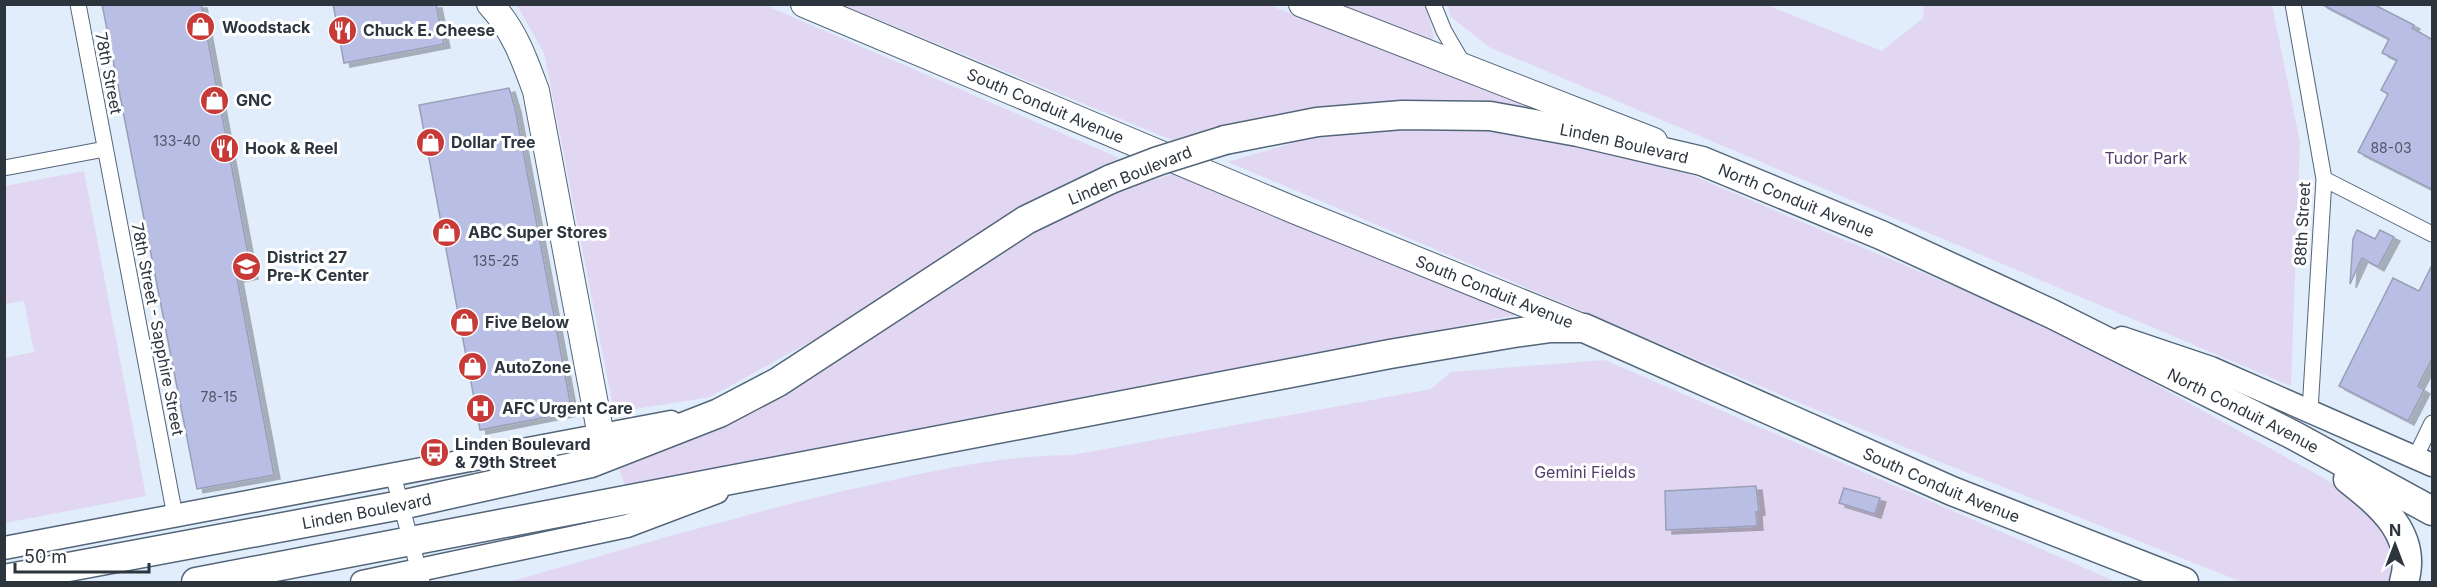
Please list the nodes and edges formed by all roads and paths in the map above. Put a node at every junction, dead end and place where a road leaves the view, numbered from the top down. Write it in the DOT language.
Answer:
graph roads {
  1 [pos="78,4"];
  2 [pos="490,4"];
  3 [pos="804,4"];
  4 [pos="1302,4"];
  5 [pos="1433,4"];
  6 [pos="2293,4"];
  7 [pos="1466,67"];
  8 [pos="105,149"];
  9 [pos="1702,161"];
  10 [pos="4,168"];
  11 [pos="2324,179"];
  12 [pos="2433,234"];
  13 [pos="2052,314"];
  14 [pos="1584,328"];
  15 [pos="2310,411"];
  16 [pos="2433,423"];
  17 [pos="2293,435"];
  18 [pos="603,447"];
  19 [pos="2424,461"];
  20 [pos="393,475"];
  21 [pos="755,477"];
  22 [pos="401,505"];
  23 [pos="2433,511"];
  24 [pos="175,516"];
  25 [pos="411,541"];
  26 [pos="4,548"];
  27 [pos="421,577"];
  28 [pos="4,579"];
  29 [pos="196,582"];
  30 [pos="362,582"];
  31 [pos="2184,582"];
  32 [pos="2404,582"];
  1 -- 8 [label="street, 78th Street"];
  2 -- 18 [label="main road"];
  3 -- 14 [label="main road, South Conduit Avenue"];
  4 -- 7 [label="main road, North Conduit Avenue"];
  5 -- 7 [label="street"];
  6 -- 11 [label="street, 88th Street"];
  7 -- 9 [label="main road, North Conduit Avenue"];
  8 -- 10 [label="street"];
  8 -- 24 [label="street, 78th Street - Sapphire Street"];
  9 -- 13 [label="highway, North Conduit Avenue"];
  9 -- 18 [label="highway, Linden Boulevard, bridge"];
  11 -- 12 [label="street"];
  11 -- 15 [label="street, 88th Street"];
  13 -- 15 [label="street, North Conduit Avenue"];
  13 -- 17 [label="highway, North Conduit Avenue"];
  14 -- 21 [label="highway"];
  14 -- 31 [label="highway, South Conduit Avenue"];
  15 -- 19 [label="street, North Conduit Avenue"];
  16 -- 19 [label="street"];
  17 -- 23 [label="highway, North Conduit Avenue"];
  17 -- 32 [label="highway"];
  18 -- 20 [label="street, Linden Boulevard"];
  18 -- 22 [label="highway, Linden Boulevard"];
  20 -- 22 [label="street"];
  20 -- 24 [label="street, Linden Boulevard"];
  21 -- 25 [label="highway"];
  21 -- 27 [label="street"];
  22 -- 25 [label="street"];
  22 -- 28 [label="highway, Linden Boulevard"];
  24 -- 26 [label="street, Linden Boulevard"];
  25 -- 27 [label="street"];
  25 -- 29 [label="highway"];
  27 -- 30 [label="street"];
}
